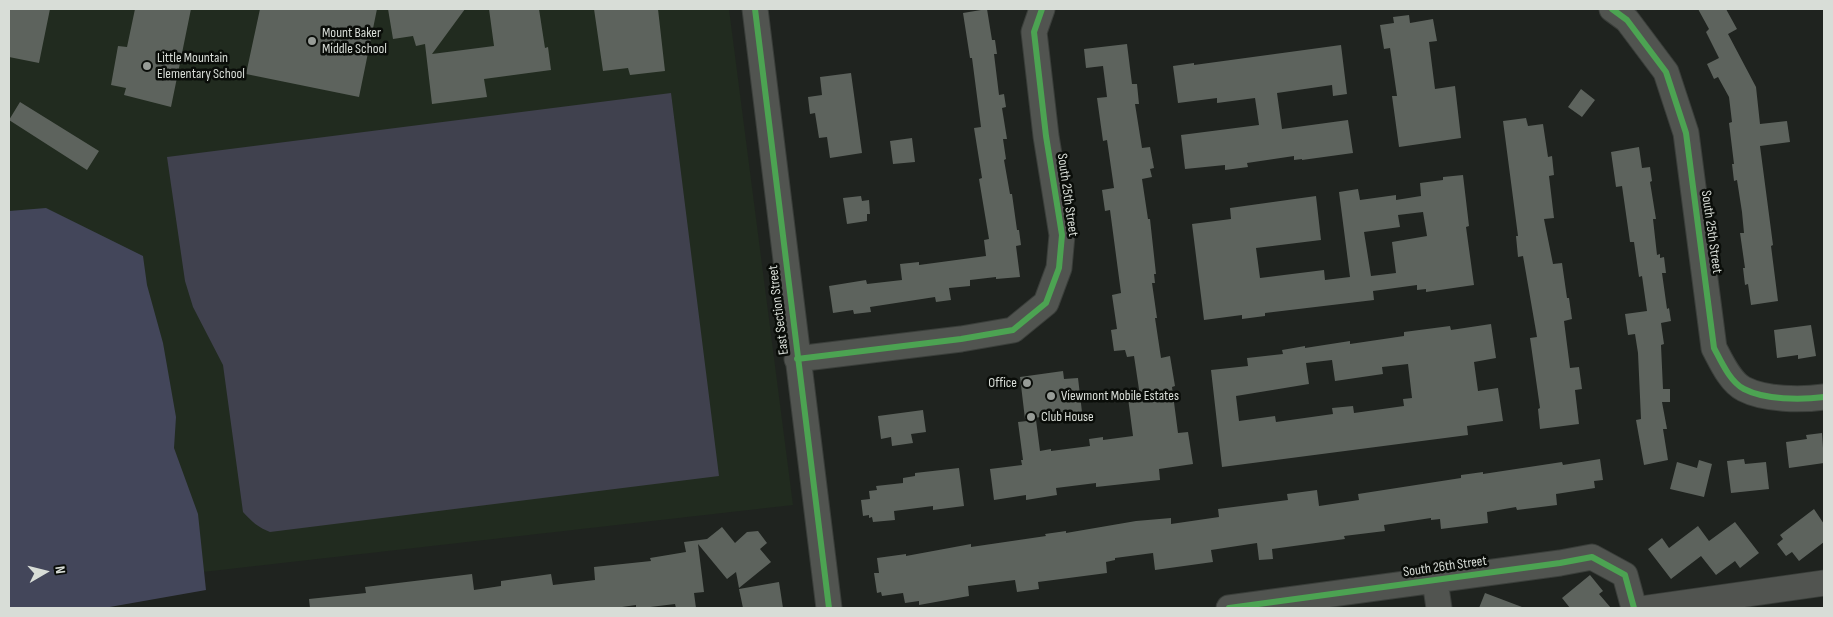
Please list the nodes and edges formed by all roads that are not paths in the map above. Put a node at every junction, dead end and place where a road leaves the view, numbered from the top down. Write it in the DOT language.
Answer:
graph roads {
  1 [pos="755,9"];
  2 [pos="1042,9"];
  3 [pos="1612,9"];
  4 [pos="797,359"];
  5 [pos="1824,397"];
  6 [pos="1435,581"];
  7 [pos="1824,583"];
  8 [pos="828,608"];
  9 [pos="1229,608"];
  10 [pos="1439,608"];
  11 [pos="1634,608"];
  12 [pos="1648,608"];
  1 -- 4 [label="street, East Section Street"];
  2 -- 4 [label="street, South 25th Street"];
  3 -- 5 [label="street, South 25th Street"];
  4 -- 8 [label="street, East Section Street"];
  6 -- 9 [label="street, South 26th Street"];
  6 -- 10 [label="street"];
  6 -- 11 [label="street, South 26th Street"];
  7 -- 12 [label="street"];
}
